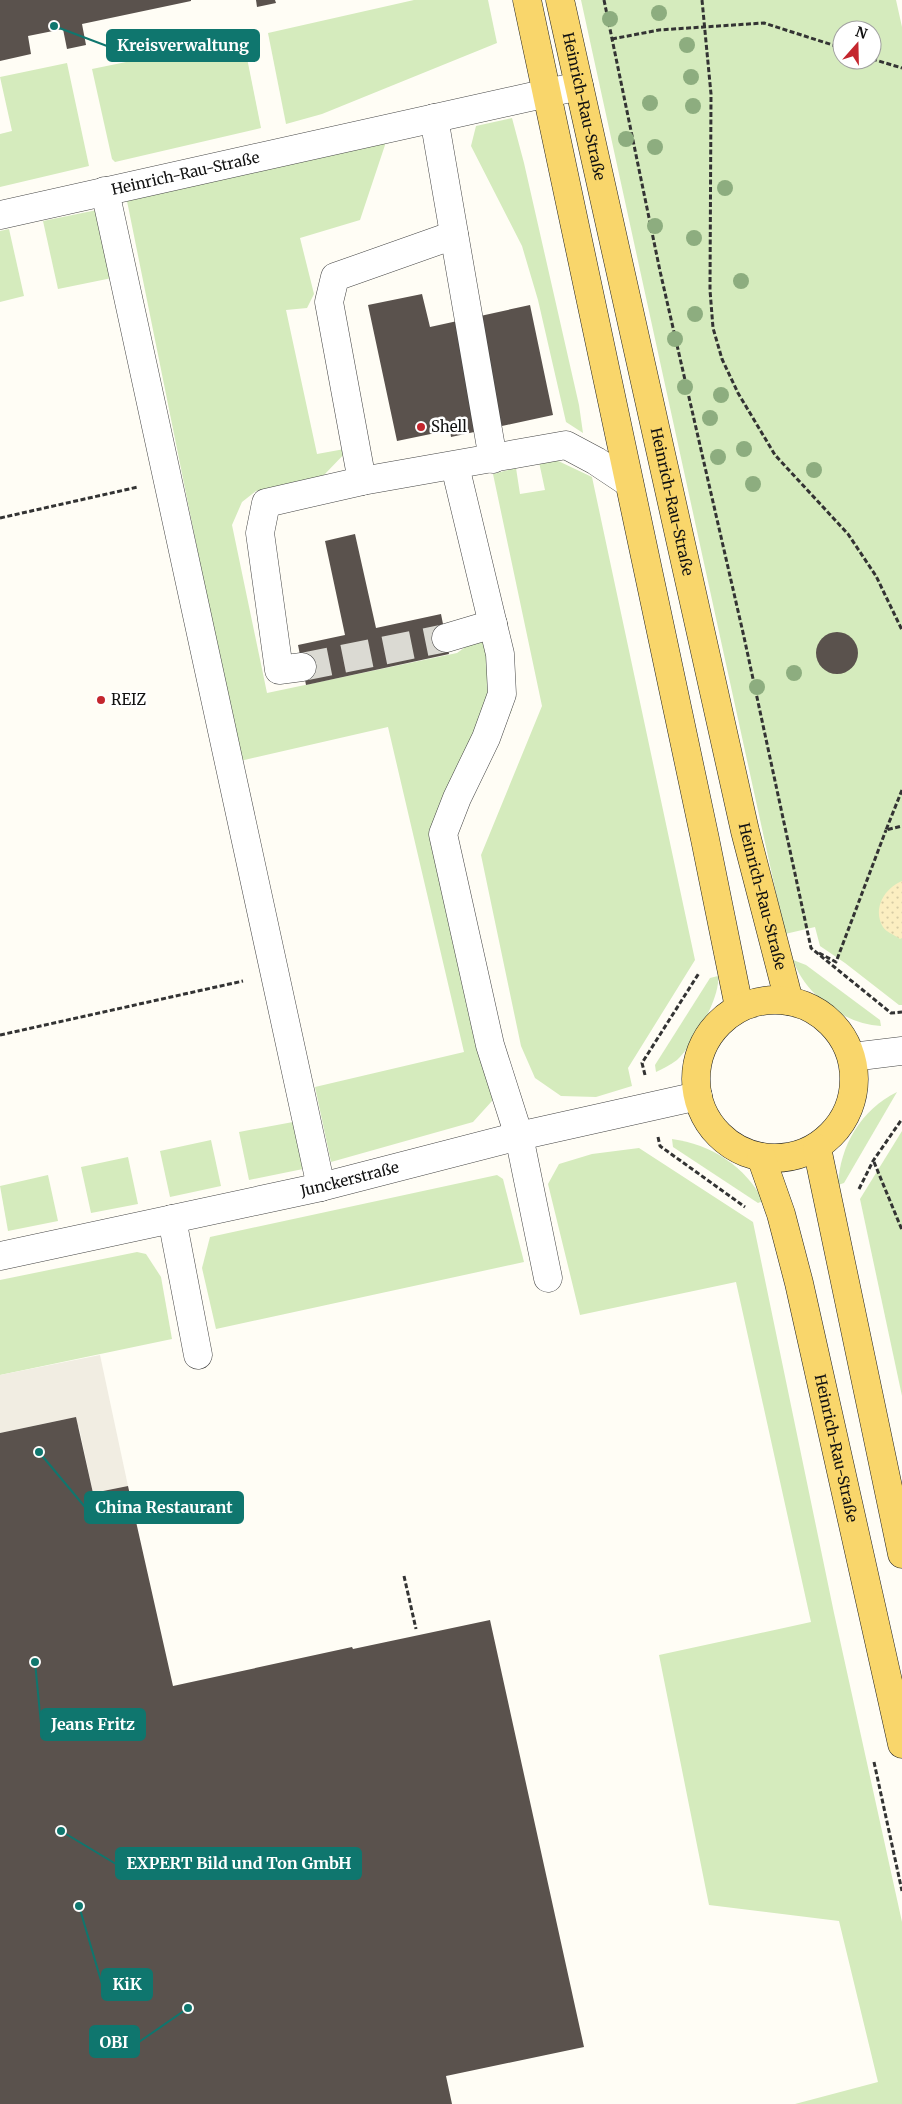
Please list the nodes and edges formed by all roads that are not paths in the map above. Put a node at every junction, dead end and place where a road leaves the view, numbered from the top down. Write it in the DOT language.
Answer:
graph roads {
  1 [pos="526,0"];
  2 [pos="560,0"];
  3 [pos="579,86"];
  4 [pos="546,94"];
  5 [pos="434,118"];
  6 [pos="105,192"];
  7 [pos="0,215"];
  8 [pos="454,235"];
  9 [pos="493,459"];
  10 [pos="455,466"];
  11 [pos="362,481"];
  12 [pos="628,483"];
  13 [pos="493,624"];
  14 [pos="446,638"];
  15 [pos="302,667"];
  16 [pos="789,1001"];
  17 [pos="739,1007"];
  18 [pos="902,1051"];
  19 [pos="852,1057"];
  20 [pos="698,1096"];
  21 [pos="519,1136"];
  22 [pos="817,1148"];
  23 [pos="761,1157"];
  24 [pos="321,1187"];
  25 [pos="172,1219"];
  26 [pos="0,1256"];
  27 [pos="548,1278"];
  28 [pos="198,1355"];
  29 [pos="902,1554"];
  30 [pos="902,1744"];
  1 -- 4 [label="main road"];
  2 -- 3 [label="main road, Heinrich-Rau-Straße"];
  3 -- 4 [label="street, Heinrich-Rau-Straße"];
  3 -- 16 [label="main road, Heinrich-Rau-Straße"];
  4 -- 5 [label="street, Heinrich-Rau-Straße"];
  4 -- 12 [label="main road"];
  5 -- 6 [label="street, Heinrich-Rau-Straße"];
  5 -- 8 [label="street"];
  6 -- 7 [label="street, Heinrich-Rau-Straße"];
  6 -- 24 [label="street"];
  8 -- 9 [label="street"];
  8 -- 11 [label="street"];
  9 -- 10 [label="street"];
  9 -- 12 [label="street"];
  10 -- 11 [label="street"];
  10 -- 13 [label="street"];
  11 -- 15 [label="street"];
  12 -- 17 [label="main road"];
  13 -- 14 [label="street"];
  13 -- 21 [label="street"];
  16 -- 17 [label="main road"];
  16 -- 19 [label="main road"];
  17 -- 20 [label="main road"];
  18 -- 19 [label="street"];
  19 -- 22 [label="main road"];
  20 -- 21 [label="street, Junckerstraße"];
  20 -- 23 [label="main road"];
  21 -- 24 [label="street, Junckerstraße"];
  21 -- 27 [label="street"];
  22 -- 23 [label="main road"];
  22 -- 29 [label="main road"];
  23 -- 30 [label="main road, Heinrich-Rau-Straße"];
  24 -- 25 [label="street, Junckerstraße"];
  25 -- 26 [label="street, Junckerstraße"];
  25 -- 28 [label="street"];
}
